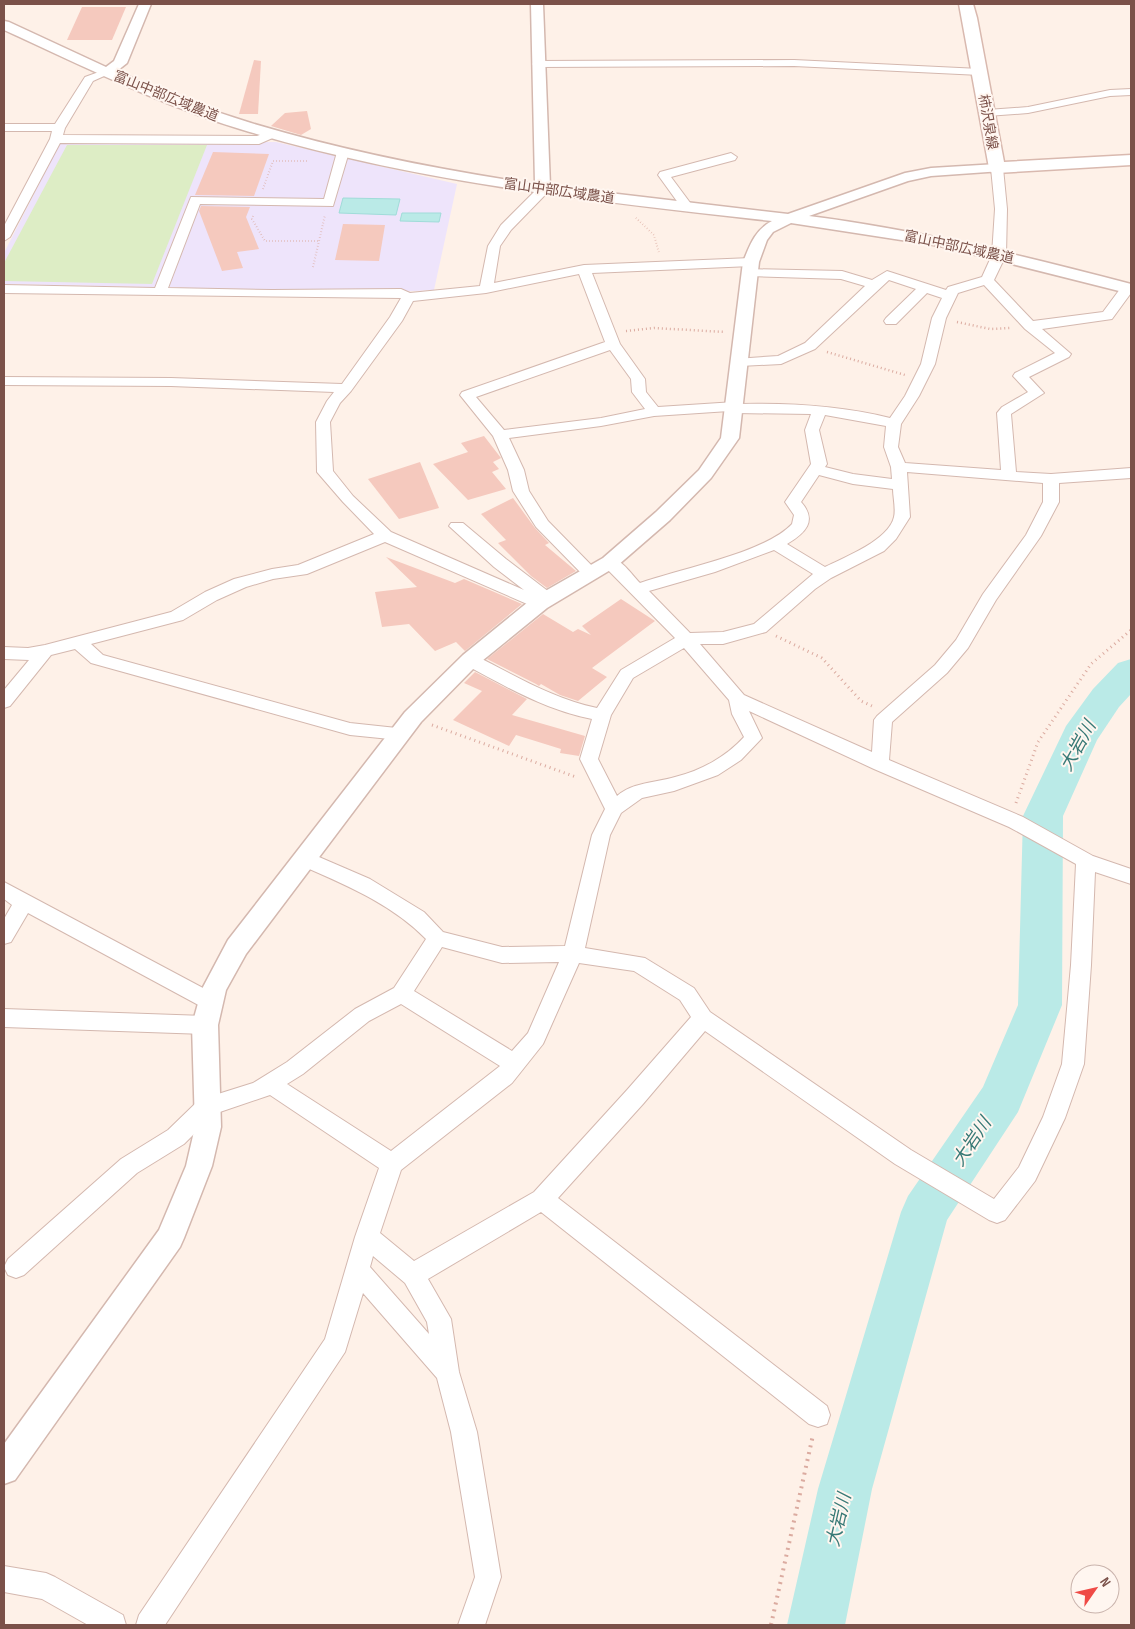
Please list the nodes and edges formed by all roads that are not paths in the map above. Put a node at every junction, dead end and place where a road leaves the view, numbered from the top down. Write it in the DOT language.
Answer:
graph roads {
  1 [pos="145,4"];
  2 [pos="538,4"];
  3 [pos="966,4"];
  4 [pos="4,25"];
  5 [pos="538,64"];
  6 [pos="106,72"];
  7 [pos="980,72"];
  8 [pos="1131,92"];
  9 [pos="987,113"];
  10 [pos="4,127"];
  11 [pos="58,134"];
  12 [pos="273,134"];
  13 [pos="341,156"];
  14 [pos="731,157"];
  15 [pos="1131,160"];
  16 [pos="997,168"];
  17 [pos="543,190"];
  18 [pos="688,208"];
  19 [pos="787,219"];
  20 [pos="4,237"];
  21 [pos="1000,255"];
  22 [pos="750,267"];
  23 [pos="584,269"];
  24 [pos="987,280"];
  25 [pos="874,285"];
  26 [pos="925,287"];
  27 [pos="4,289"];
  28 [pos="486,289"];
  29 [pos="1130,289"];
  30 [pos="160,291"];
  31 [pos="950,296"];
  32 [pos="408,297"];
  33 [pos="891,321"];
  34 [pos="1030,326"];
  35 [pos="611,338"];
  36 [pos="740,362"];
  37 [pos="4,381"];
  38 [pos="346,388"];
  39 [pos="735,407"];
  40 [pos="820,410"];
  41 [pos="654,412"];
  42 [pos="894,424"];
  43 [pos="500,435"];
  44 [pos="899,467"];
  45 [pos="815,469"];
  46 [pos="1131,473"];
  47 [pos="1009,476"];
  48 [pos="1051,478"];
  49 [pos="900,485"];
  50 [pos="457,526"];
  51 [pos="385,536"];
  52 [pos="775,544"];
  53 [pos="610,562"];
  54 [pos="591,573"];
  55 [pos="825,574"];
  56 [pos="637,590"];
  57 [pos="544,601"];
  58 [pos="686,639"];
  59 [pos="79,643"];
  60 [pos="45,651"];
  61 [pos="4,653"];
  62 [pos="470,660"];
  63 [pos="738,699"];
  64 [pos="4,702"];
  65 [pos="602,715"];
  66 [pos="406,725"];
  67 [pos="880,764"];
  68 [pos="614,809"];
  69 [pos="305,859"];
  70 [pos="1086,861"];
  71 [pos="1131,877"];
  72 [pos="4,890"];
  73 [pos="24,902"];
  74 [pos="4,936"];
  75 [pos="437,938"];
  76 [pos="573,954"];
  77 [pos="400,994"];
  78 [pos="211,1002"];
  79 [pos="4,1018"];
  80 [pos="703,1018"];
  81 [pos="205,1025"];
  82 [pos="514,1064"];
  83 [pos="270,1084"];
  84 [pos="207,1107"];
  85 [pos="392,1164"];
  86 [pos="542,1199"];
  87 [pos="997,1213"];
  88 [pos="367,1237"];
  89 [pos="16,1267"];
  90 [pos="358,1270"];
  91 [pos="413,1275"];
  92 [pos="446,1372"];
  93 [pos="818,1415"];
  94 [pos="4,1468"];
  95 [pos="4,1579"];
  96 [pos="113,1625"];
  97 [pos="149,1625"];
  98 [pos="472,1625"];
  1 -- 6 [label="street"];
  2 -- 5 [label="street"];
  3 -- 7 [label="main road, 柿沢泉線"];
  4 -- 6 [label="street, 富山中部広域農道"];
  5 -- 7 [label="street"];
  5 -- 17 [label="street"];
  6 -- 11 [label="street"];
  6 -- 12 [label="street, 富山中部広域農道"];
  7 -- 9 [label="main road, 柿沢泉線"];
  8 -- 9 [label="street"];
  9 -- 16 [label="main road, 柿沢泉線"];
  10 -- 11 [label="street"];
  11 -- 12 [label="street"];
  11 -- 20 [label="street"];
  12 -- 13 [label="street, 富山中部広域農道"];
  13 -- 17 [label="street, 富山中部広域農道"];
  13 -- 30 [label="street"];
  14 -- 18 [label="street"];
  15 -- 16 [label="main road, 柿沢泉線"];
  16 -- 19 [label="street"];
  16 -- 21 [label="street"];
  17 -- 18 [label="street, 富山中部広域農道"];
  17 -- 28 [label="street"];
  18 -- 19 [label="street, 富山中部広域農道"];
  19 -- 21 [label="street, 富山中部広域農道"];
  19 -- 22 [label="street"];
  21 -- 24 [label="street"];
  21 -- 29 [label="street, 富山中部広域農道"];
  22 -- 23 [label="street"];
  22 -- 25 [label="street"];
  22 -- 36 [label="street"];
  23 -- 28 [label="street"];
  23 -- 35 [label="street"];
  24 -- 31 [label="street"];
  24 -- 34 [label="street"];
  25 -- 26 [label="street"];
  25 -- 36 [label="street"];
  26 -- 31 [label="street"];
  26 -- 33 [label="street"];
  27 -- 30 [label="street"];
  28 -- 32 [label="street"];
  29 -- 34 [label="street"];
  30 -- 32 [label="street"];
  31 -- 42 [label="street"];
  32 -- 38 [label="street"];
  34 -- 47 [label="street"];
  35 -- 41 [label="street"];
  35 -- 43 [label="street"];
  36 -- 39 [label="street"];
  37 -- 38 [label="street"];
  38 -- 51 [label="street"];
  39 -- 40 [label="street"];
  39 -- 41 [label="street"];
  39 -- 53 [label="street"];
  40 -- 42 [label="street"];
  40 -- 45 [label="street"];
  41 -- 43 [label="street"];
  42 -- 44 [label="street"];
  43 -- 54 [label="street"];
  44 -- 47 [label="street"];
  44 -- 49 [label="street"];
  45 -- 49 [label="street"];
  45 -- 52 [label="street"];
  46 -- 48 [label="street"];
  47 -- 48 [label="street"];
  48 -- 67 [label="street"];
  49 -- 55 [label="street"];
  50 -- 57 [label="street"];
  51 -- 57 [label="street"];
  51 -- 59 [label="street"];
  52 -- 55 [label="street"];
  52 -- 56 [label="street"];
  53 -- 54 [label="street"];
  53 -- 56 [label="street"];
  54 -- 57 [label="street"];
  55 -- 58 [label="street"];
  56 -- 58 [label="street"];
  57 -- 62 [label="street"];
  58 -- 63 [label="street"];
  58 -- 65 [label="street"];
  59 -- 60 [label="street"];
  59 -- 66 [label="street"];
  60 -- 61 [label="street"];
  60 -- 64 [label="street"];
  62 -- 65 [label="street"];
  62 -- 66 [label="street"];
  63 -- 67 [label="street"];
  63 -- 68 [label="street"];
  65 -- 68 [label="street"];
  66 -- 69 [label="street"];
  67 -- 70 [label="street"];
  68 -- 76 [label="street"];
  69 -- 75 [label="street"];
  69 -- 78 [label="street"];
  70 -- 71 [label="street"];
  70 -- 87 [label="street"];
  72 -- 73 [label="street"];
  73 -- 74 [label="street"];
  73 -- 78 [label="street"];
  75 -- 76 [label="street"];
  75 -- 77 [label="street"];
  76 -- 80 [label="street"];
  76 -- 82 [label="street"];
  77 -- 82 [label="street"];
  77 -- 83 [label="street"];
  78 -- 81 [label="street"];
  79 -- 81 [label="street"];
  80 -- 86 [label="street"];
  80 -- 87 [label="street"];
  81 -- 84 [label="street"];
  82 -- 85 [label="street"];
  83 -- 84 [label="street"];
  83 -- 85 [label="street"];
  84 -- 89 [label="street"];
  84 -- 94 [label="street"];
  85 -- 88 [label="street"];
  86 -- 91 [label="street"];
  86 -- 93 [label="street"];
  88 -- 90 [label="street"];
  88 -- 91 [label="street"];
  90 -- 92 [label="street"];
  90 -- 97 [label="street"];
  91 -- 92 [label="street"];
  92 -- 98 [label="street"];
  95 -- 96 [label="street"];
}
